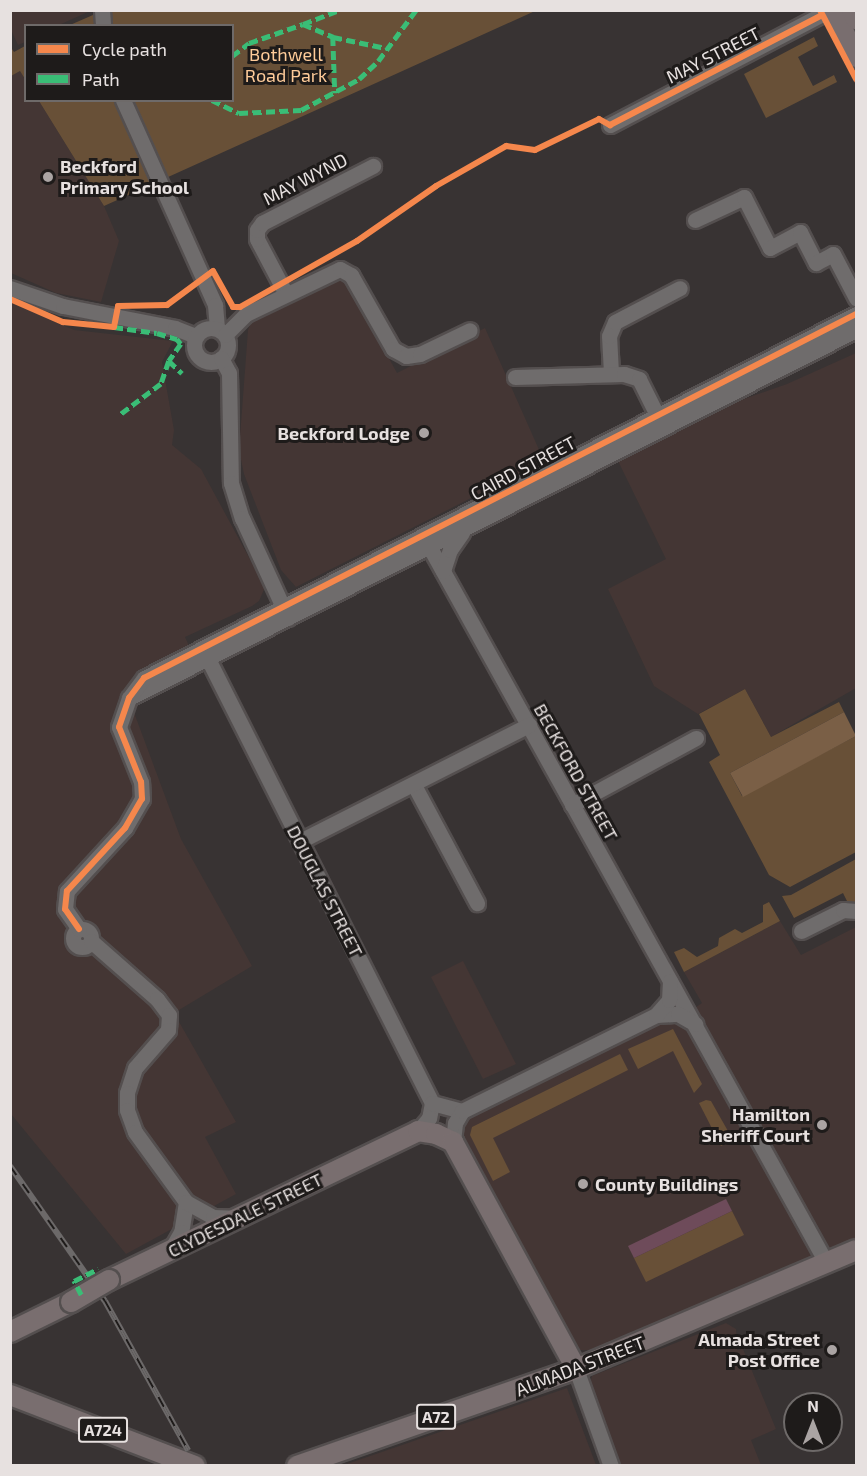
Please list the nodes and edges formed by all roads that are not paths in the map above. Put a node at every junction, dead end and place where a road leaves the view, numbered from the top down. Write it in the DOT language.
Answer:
graph roads {
  1 [pos="831,10"];
  2 [pos="852,10"];
  3 [pos="856,19"];
  4 [pos="856,57"];
  5 [pos="124,102"];
  6 [pos="610,125"];
  7 [pos="373,166"];
  8 [pos="695,220"];
  9 [pos="10,288"];
  10 [pos="680,288"];
  11 [pos="286,294"];
  12 [pos="856,298"];
  13 [pos="856,314"];
  14 [pos="470,330"];
  15 [pos="856,330"];
  16 [pos="221,332"];
  17 [pos="196,336"];
  18 [pos="221,358"];
  19 [pos="611,373"];
  20 [pos="515,376"];
  21 [pos="657,414"];
  22 [pos="663,429"];
  23 [pos="464,531"];
  24 [pos="427,542"];
  25 [pos="443,571"];
  26 [pos="287,615"];
  27 [pos="207,656"];
  28 [pos="529,725"];
  29 [pos="696,738"];
  30 [pos="414,785"];
  31 [pos="572,805"];
  32 [pos="300,841"];
  33 [pos="477,903"];
  34 [pos="856,911"];
  35 [pos="801,931"];
  36 [pos="670,981"];
  37 [pos="656,1015"];
  38 [pos="697,1024"];
  39 [pos="432,1103"];
  40 [pos="462,1111"];
  41 [pos="418,1131"];
  42 [pos="453,1142"];
  43 [pos="186,1202"];
  44 [pos="240,1218"];
  45 [pos="856,1250"];
  46 [pos="169,1253"];
  47 [pos="827,1264"];
  48 [pos="10,1332"];
  49 [pos="576,1369"];
  50 [pos="10,1395"];
  51 [pos="195,1466"];
  52 [pos="297,1466"];
  53 [pos="611,1466"];
  1 -- 4 [label="main road"];
  1 -- 6 [label="street, MAY STREET"];
  2 -- 3 [label="main road"];
  5 -- 16 [label="street"];
  7 -- 11 [label="street, MAY WYND"];
  8 -- 12 [label="street"];
  9 -- 17 [label="street"];
  10 -- 19 [label="street"];
  11 -- 14 [label="street"];
  11 -- 16 [label="street"];
  13 -- 21 [label="street, CAIRD STREET"];
  15 -- 22 [label="street, CAIRD STREET"];
  16 -- 17 [label="street"];
  16 -- 18 [label="street"];
  17 -- 18 [label="street"];
  18 -- 26 [label="street"];
  19 -- 20 [label="street"];
  19 -- 21 [label="street"];
  21 -- 22 [label="street"];
  21 -- 24 [label="street, CAIRD STREET"];
  22 -- 23 [label="street, CAIRD STREET"];
  23 -- 24 [label="street, CAIRD STREET"];
  23 -- 25 [label="street"];
  24 -- 25 [label="street, BECKFORD STREET"];
  24 -- 26 [label="street, CAIRD STREET"];
  25 -- 28 [label="street, BECKFORD STREET"];
  26 -- 27 [label="street, CAIRD STREET"];
  27 -- 32 [label="street, DOUGLAS STREET"];
  27 -- 43 [label="street, CAIRD STREET"];
  28 -- 30 [label="street"];
  28 -- 31 [label="street, BECKFORD STREET"];
  29 -- 31 [label="street"];
  30 -- 32 [label="street"];
  30 -- 33 [label="street"];
  31 -- 36 [label="street, BECKFORD STREET"];
  32 -- 39 [label="street, DOUGLAS STREET"];
  34 -- 35 [label="street"];
  36 -- 37 [label="street"];
  36 -- 38 [label="street, BECKFORD STREET"];
  37 -- 38 [label="street"];
  37 -- 40 [label="street"];
  38 -- 47 [label="street, BECKFORD STREET"];
  39 -- 40 [label="street"];
  39 -- 41 [label="street"];
  40 -- 42 [label="street"];
  41 -- 42 [label="main road"];
  41 -- 44 [label="main road, CLYDESDALE STREET"];
  42 -- 49 [label="main road"];
  43 -- 44 [label="street"];
  43 -- 46 [label="street"];
  44 -- 46 [label="main road, CLYDESDALE STREET"];
  45 -- 47 [label="main road, ALMADA STREET / A72"];
  46 -- 48 [label="main road, CLYDESDALE STREET, bridge"];
  47 -- 49 [label="main road, ALMADA STREET / A72"];
  49 -- 52 [label="main road, ALMADA STREET / A72"];
  49 -- 53 [label="street"];
  50 -- 51 [label="main road, A724"];
}
